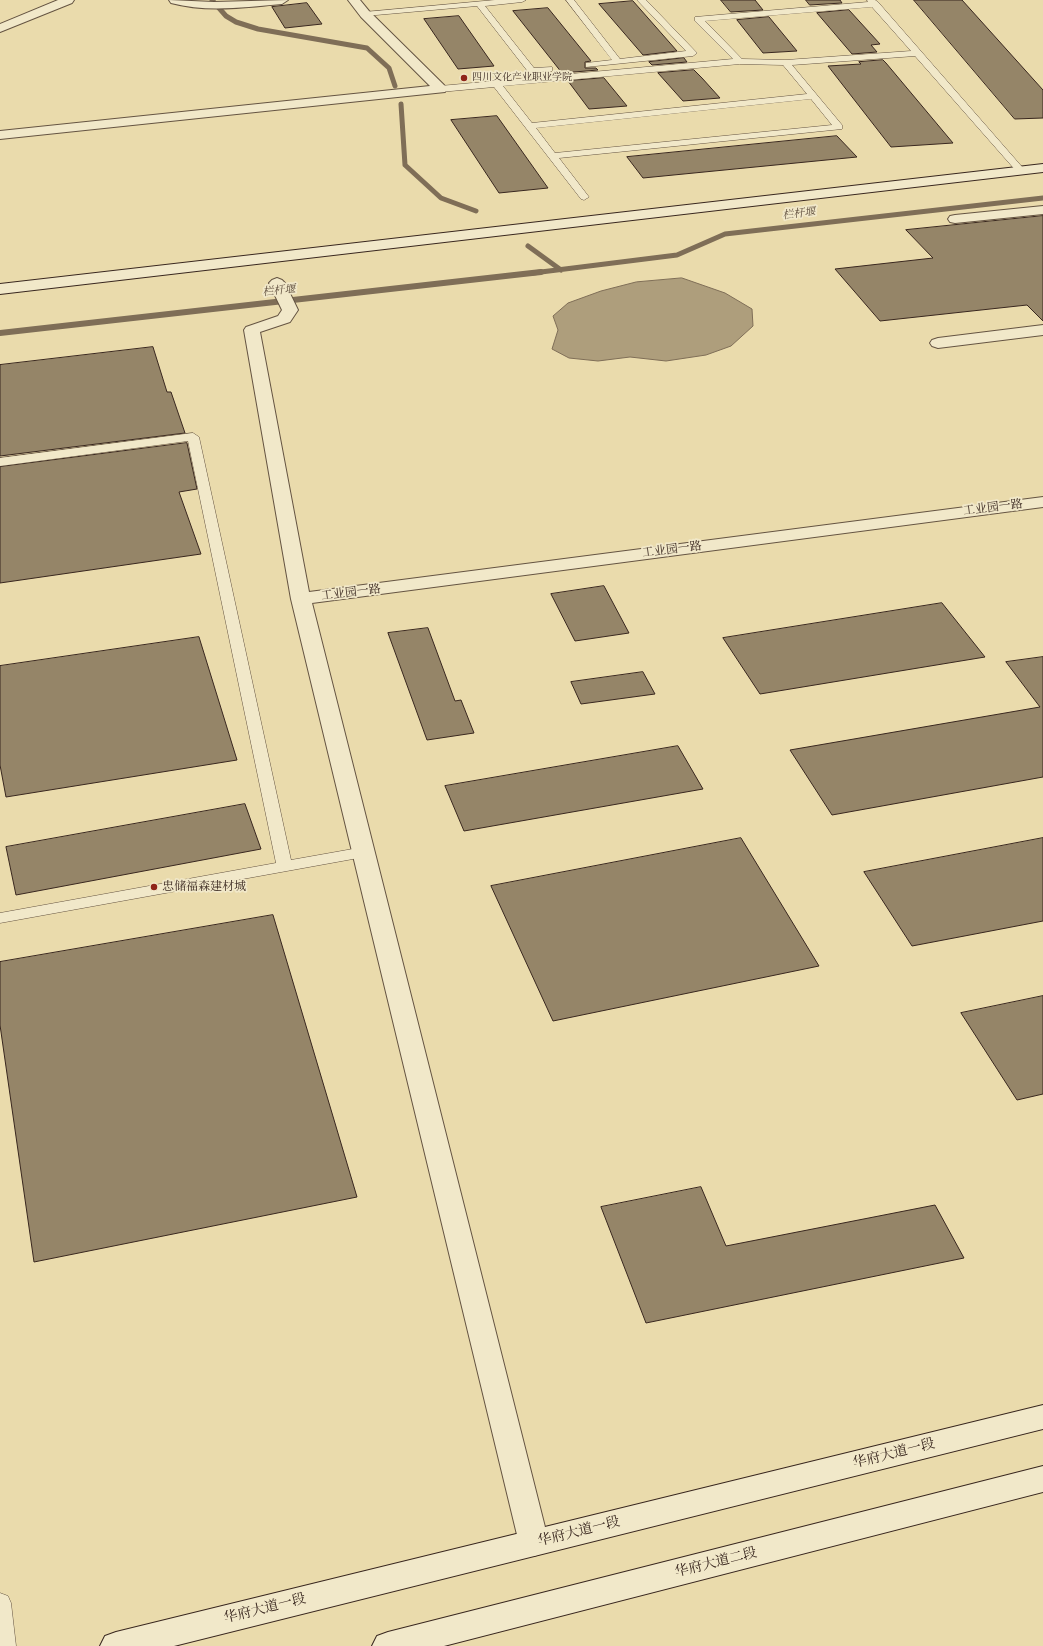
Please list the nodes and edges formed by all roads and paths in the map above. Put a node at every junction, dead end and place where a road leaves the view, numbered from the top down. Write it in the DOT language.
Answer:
graph roads {
  1 [pos="68,0"];
  2 [pos="175,0"];
  3 [pos="282,0"];
  4 [pos="354,0"];
  5 [pos="522,0"];
  6 [pos="570,0"];
  7 [pos="640,0"];
  8 [pos="792,0"];
  9 [pos="873,2"];
  10 [pos="442,4"];
  11 [pos="479,4"];
  12 [pos="801,11"];
  13 [pos="365,14"];
  14 [pos="0,28"];
  15 [pos="918,53"];
  16 [pos="740,61"];
  17 [pos="618,62"];
  18 [pos="786,63"];
  19 [pos="579,66"];
  20 [pos="555,68"];
  21 [pos="496,83"];
  22 [pos="440,89"];
  23 [pos="815,96"];
  24 [pos="530,126"];
  25 [pos="0,135"];
  26 [pos="552,156"];
  27 [pos="1043,168"];
  28 [pos="1020,170"];
  29 [pos="584,197"];
  30 [pos="1043,210"];
  31 [pos="955,219"];
  32 [pos="0,289"];
  33 [pos="283,295"];
  34 [pos="1043,330"];
  35 [pos="938,343"];
  36 [pos="0,462"];
  37 [pos="1043,502"];
  38 [pos="300,599"];
  39 [pos="364,852"];
  40 [pos="285,867"];
  41 [pos="0,918"];
  42 [pos="1043,1417"];
  43 [pos="1043,1479"];
  44 [pos="534,1543"];
  45 [pos="0,1603"];
  46 [pos="6,1646"];
  47 [pos="116,1646"];
  48 [pos="388,1646"];
  1 -- 14 [label="street"];
  2 -- 3 [label="street"];
  4 -- 13 [label="street"];
  5 -- 11 [label="lane"];
  6 -- 17 [label="lane"];
  7 -- 17 [label="lane"];
  8 -- 12 [label="lane"];
  9 -- 12 [label="lane"];
  9 -- 15 [label="lane"];
  10 -- 11 [label="lane"];
  10 -- 13 [label="lane"];
  11 -- 20 [label="lane"];
  12 -- 16 [label="lane"];
  13 -- 22 [label="street"];
  15 -- 18 [label="lane"];
  15 -- 28 [label="lane"];
  16 -- 18 [label="lane"];
  16 -- 21 [label="lane"];
  17 -- 19 [label="lane"];
  18 -- 23 [label="lane"];
  21 -- 22 [label="lane"];
  21 -- 24 [label="lane"];
  22 -- 25 [label="street"];
  23 -- 24 [label="lane"];
  23 -- 26 [label="lane"];
  24 -- 26 [label="lane"];
  26 -- 29 [label="lane"];
  27 -- 28 [label="street"];
  28 -- 32 [label="street"];
  30 -- 31 [label="street"];
  33 -- 38 [label="street"];
  34 -- 35 [label="street"];
  36 -- 40 [label="lane"];
  37 -- 38 [label="street, 工业园一路"];
  38 -- 39 [label="street"];
  39 -- 40 [label="lane"];
  39 -- 44 [label="street"];
  40 -- 41 [label="lane"];
  42 -- 44 [label="street, 华府大道一段"];
  43 -- 48 [label="street, 华府大道二段"];
  44 -- 47 [label="street, 华府大道一段"];
  45 -- 46 [label="lane"];
}
